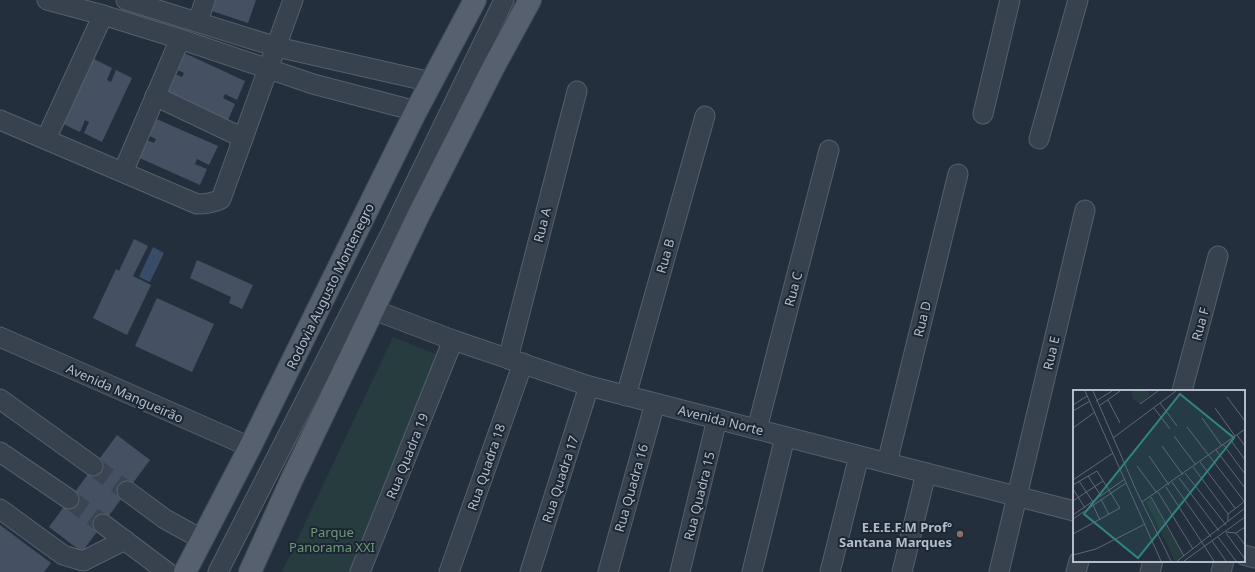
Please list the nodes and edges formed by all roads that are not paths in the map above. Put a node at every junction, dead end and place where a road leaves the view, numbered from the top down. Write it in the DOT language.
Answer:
graph roads {
  1 [pos="47,0"];
  2 [pos="126,0"];
  3 [pos="205,0"];
  4 [pos="293,0"];
  5 [pos="475,0"];
  6 [pos="504,0"];
  7 [pos="530,0"];
  8 [pos="1010,0"];
  9 [pos="1078,0"];
  10 [pos="103,15"];
  11 [pos="198,22"];
  12 [pos="180,39"];
  13 [pos="277,47"];
  14 [pos="269,69"];
  15 [pos="431,82"];
  16 [pos="576,91"];
  17 [pos="155,96"];
  18 [pos="416,110"];
  19 [pos="983,114"];
  20 [pos="705,116"];
  21 [pos="0,120"];
  22 [pos="243,138"];
  23 [pos="46,139"];
  24 [pos="1039,139"];
  25 [pos="829,150"];
  26 [pos="123,172"];
  27 [pos="958,174"];
  28 [pos="1086,210"];
  29 [pos="1218,256"];
  30 [pos="374,310"];
  31 [pos="0,337"];
  32 [pos="453,340"];
  33 [pos="515,361"];
  34 [pos="589,386"];
  35 [pos="1182,390"];
  36 [pos="626,396"];
  37 [pos="0,400"];
  38 [pos="655,403"];
  39 [pos="717,419"];
  40 [pos="757,429"];
  41 [pos="785,436"];
  42 [pos="250,448"];
  43 [pos="0,452"];
  44 [pos="859,456"];
  45 [pos="887,463"];
  46 [pos="93,466"];
  47 [pos="926,473"];
  48 [pos="127,491"];
  49 [pos="1017,497"];
  50 [pos="69,499"];
  51 [pos="0,509"];
  52 [pos="1073,511"];
  53 [pos="103,524"];
  54 [pos="125,540"];
  55 [pos="203,540"];
  56 [pos="1245,555"];
  57 [pos="1255,558"];
  58 [pos="1079,562"];
  59 [pos="1153,562"];
  60 [pos="1224,562"];
  61 [pos="167,572"];
  62 [pos="185,572"];
  63 [pos="218,572"];
  64 [pos="250,572"];
  65 [pos="360,572"];
  66 [pos="449,572"];
  67 [pos="530,572"];
  68 [pos="608,572"];
  69 [pos="680,572"];
  70 [pos="752,572"];
  71 [pos="830,572"];
  72 [pos="902,572"];
  73 [pos="999,572"];
  74 [pos="1076,572"];
  75 [pos="1150,572"];
  76 [pos="1221,572"];
  1 -- 10 [label="street"];
  2 -- 11 [label="street"];
  3 -- 11 [label="street"];
  4 -- 13 [label="street"];
  5 -- 15 [label="main road, Rodovia Augusto Montenegro"];
  6 -- 63 [label="street"];
  7 -- 30 [label="main road"];
  8 -- 19 [label="street"];
  9 -- 24 [label="street"];
  10 -- 12 [label="street"];
  10 -- 23 [label="street"];
  11 -- 13 [label="street"];
  12 -- 14 [label="street"];
  12 -- 17 [label="street"];
  13 -- 14 [label="street"];
  13 -- 15 [label="street"];
  14 -- 18 [label="street"];
  14 -- 22 [label="street"];
  15 -- 18 [label="main road, Rodovia Augusto Montenegro"];
  16 -- 33 [label="street, Rua A"];
  17 -- 22 [label="street"];
  17 -- 26 [label="street"];
  18 -- 42 [label="main road, Rodovia Augusto Montenegro"];
  20 -- 36 [label="street, Rua B"];
  21 -- 23 [label="street"];
  22 -- 26 [label="street"];
  23 -- 26 [label="street"];
  25 -- 40 [label="street, Rua C"];
  27 -- 45 [label="street, Rua D"];
  28 -- 49 [label="street, Rua E"];
  29 -- 35 [label="street, Rua F"];
  30 -- 32 [label="street, Avenida Norte"];
  30 -- 64 [label="main road"];
  31 -- 42 [label="street, Avenida Mangueirão"];
  32 -- 33 [label="street, Avenida Norte"];
  32 -- 65 [label="street, Rua Quadra 19"];
  33 -- 34 [label="street, Avenida Norte"];
  33 -- 66 [label="street, Rua Quadra 18"];
  34 -- 36 [label="street, Avenida Norte"];
  34 -- 67 [label="street, Rua Quadra 17"];
  36 -- 38 [label="street, Avenida Norte"];
  37 -- 46 [label="street"];
  38 -- 39 [label="street, Avenida Norte"];
  38 -- 68 [label="street, Rua Quadra 16"];
  39 -- 40 [label="street, Avenida Norte"];
  39 -- 69 [label="street, Rua Quadra 15"];
  40 -- 41 [label="street, Avenida Norte"];
  41 -- 44 [label="street, Avenida Norte"];
  41 -- 70 [label="street"];
  42 -- 55 [label="main road, Rodovia Augusto Montenegro"];
  43 -- 50 [label="street"];
  44 -- 45 [label="street, Avenida Norte"];
  44 -- 71 [label="street"];
  45 -- 47 [label="street, Avenida Norte"];
  47 -- 49 [label="street, Avenida Norte"];
  47 -- 72 [label="street"];
  48 -- 55 [label="street"];
  49 -- 52 [label="street, Avenida Norte"];
  49 -- 73 [label="street, Rua E"];
  51 -- 54 [label="street"];
  53 -- 54 [label="street"];
  54 -- 61 [label="street"];
  55 -- 62 [label="main road, Rodovia Augusto Montenegro"];
  56 -- 57 [label="street"];
  58 -- 74 [label="street"];
  59 -- 75 [label="street"];
  60 -- 76 [label="street"];
}
